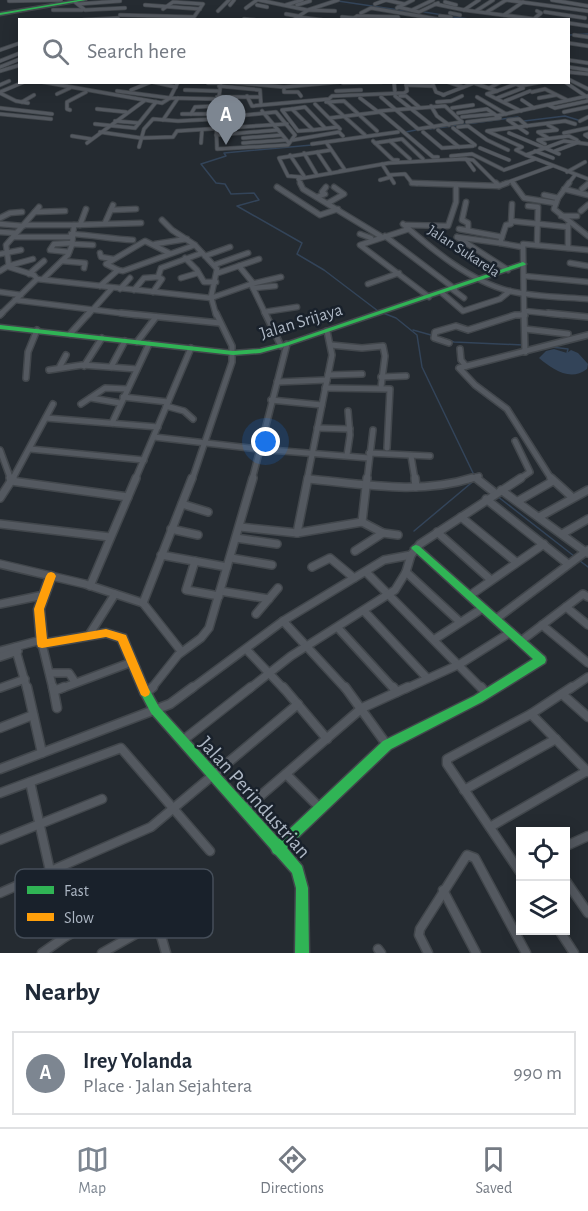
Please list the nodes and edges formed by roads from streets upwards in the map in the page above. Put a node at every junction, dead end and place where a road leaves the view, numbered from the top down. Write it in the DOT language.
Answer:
graph roads {
  1 [pos="9,0"];
  2 [pos="46,0"];
  3 [pos="61,0"];
  4 [pos="120,0"];
  5 [pos="229,0"];
  6 [pos="234,0"];
  7 [pos="258,0"];
  8 [pos="292,0"];
  9 [pos="304,0"];
  10 [pos="386,0"];
  11 [pos="413,0"];
  12 [pos="424,0"];
  13 [pos="433,0"];
  14 [pos="467,0"];
  15 [pos="493,0"];
  16 [pos="506,0"];
  17 [pos="552,0"];
  18 [pos="570,0"];
  19 [pos="78,1"];
  20 [pos="400,1"];
  21 [pos="478,1"];
  22 [pos="525,1"];
  23 [pos="336,2"];
  24 [pos="393,2"];
  25 [pos="409,2"];
  26 [pos="445,2"];
  27 [pos="262,3"];
  28 [pos="273,3"];
  29 [pos="536,3"];
  30 [pos="150,4"];
  31 [pos="321,4"];
  32 [pos="405,4"];
  33 [pos="588,4"];
  34 [pos="145,5"];
  35 [pos="230,5"];
  36 [pos="257,5"];
  37 [pos="286,5"];
  38 [pos="436,5"];
  39 [pos="169,6"];
  40 [pos="294,6"];
  41 [pos="449,7"];
  42 [pos="125,8"];
  43 [pos="201,8"];
  44 [pos="246,8"];
  45 [pos="301,8"];
  46 [pos="330,8"];
  47 [pos="397,8"];
  48 [pos="455,8"];
  49 [pos="527,8"];
  50 [pos="550,8"];
  51 [pos="164,9"];
  52 [pos="378,9"];
  53 [pos="406,9"];
  54 [pos="562,9"];
  55 [pos="53,10"];
  56 [pos="82,10"];
  57 [pos="308,10"];
  58 [pos="412,10"];
  59 [pos="464,10"];
  60 [pos="184,11"];
  61 [pos="218,11"];
  62 [pos="335,11"];
  63 [pos="391,11"];
  64 [pos="476,11"];
  65 [pos="537,11"];
  66 [pos="352,12"];
  67 [pos="361,12"];
  68 [pos="441,12"];
  69 [pos="451,12"];
  70 [pos="486,12"];
  71 [pos="545,12"];
  72 [pos="303,13"];
  73 [pos="0,14"];
  74 [pos="286,14"];
  75 [pos="330,14"];
  76 [pos="346,14"];
  77 [pos="372,14"];
  78 [pos="383,14"];
  79 [pos="495,14"];
  80 [pos="519,14"];
  81 [pos="154,15"];
  82 [pos="395,15"];
  83 [pos="415,15"];
  84 [pos="460,15"];
  85 [pos="504,15"];
  86 [pos="587,15"];
  87 [pos="297,16"];
  88 [pos="118,17"];
  89 [pos="342,17"];
  90 [pos="152,18"];
  91 [pos="308,18"];
  92 [pos="347,18"];
  93 [pos="353,18"];
  94 [pos="376,18"];
  95 [pos="378,18"];
  96 [pos="382,18"];
  97 [pos="397,18"];
  98 [pos="432,18"];
  99 [pos="450,18"];
  100 [pos="487,18"];
  101 [pos="529,18"];
  102 [pos="535,18"];
  103 [pos="584,25"];
  104 [pos="577,30"];
  105 [pos="573,39"];
  106 [pos="588,39"];
  107 [pos="0,44"];
  108 [pos="582,45"];
  109 [pos="18,46"];
  110 [pos="588,46"];
  111 [pos="18,47"];
  112 [pos="12,48"];
  113 [pos="0,52"];
  114 [pos="576,55"];
  115 [pos="0,61"];
  116 [pos="18,61"];
  117 [pos="571,61"];
  118 [pos="588,61"];
  119 [pos="0,69"];
  120 [pos="584,72"];
  121 [pos="574,76"];
  122 [pos="0,78"];
  123 [pos="570,80"];
  124 [pos="588,80"];
  125 [pos="576,82"];
  126 [pos="570,83"];
  127 [pos="19,84"];
  128 [pos="52,84"];
  129 [pos="147,84"];
  130 [pos="160,84"];
  131 [pos="177,84"];
  132 [pos="291,84"];
  133 [pos="314,84"];
  134 [pos="394,84"];
  135 [pos="406,84"];
  136 [pos="433,84"];
  137 [pos="454,84"];
  138 [pos="472,84"];
  139 [pos="477,84"];
  140 [pos="497,84"];
  141 [pos="512,84"];
  142 [pos="516,84"];
  143 [pos="528,84"];
  144 [pos="532,84"];
  145 [pos="568,84"];
  146 [pos="0,85"];
  147 [pos="207,85"];
  148 [pos="480,85"];
  149 [pos="220,86"];
  150 [pos="242,86"];
  151 [pos="321,86"];
  152 [pos="197,87"];
  153 [pos="231,87"];
  154 [pos="361,87"];
  155 [pos="464,87"];
  156 [pos="522,87"];
  157 [pos="71,88"];
  158 [pos="99,88"];
  159 [pos="175,88"];
  160 [pos="284,88"];
  161 [pos="488,88"];
  162 [pos="251,89"];
  163 [pos="545,89"];
  164 [pos="588,89"];
  165 [pos="131,90"];
  166 [pos="165,90"];
  167 [pos="185,90"];
  168 [pos="337,90"];
  169 [pos="557,90"];
  170 [pos="577,90"];
  171 [pos="117,91"];
  172 [pos="496,91"];
  173 [pos="0,92"];
  174 [pos="87,92"];
  175 [pos="531,92"];
  176 [pos="568,92"];
  177 [pos="34,94"];
  178 [pos="57,94"];
  179 [pos="487,94"];
  180 [pos="143,95"];
  181 [pos="395,95"];
  182 [pos="556,95"];
  183 [pos="240,96"];
  184 [pos="249,96"];
  185 [pos="259,96"];
  186 [pos="301,96"];
  187 [pos="445,96"];
  188 [pos="462,96"];
  189 [pos="230,97"];
  190 [pos="477,97"];
  191 [pos="170,98"];
  192 [pos="178,98"];
  193 [pos="217,98"];
  194 [pos="438,98"];
  195 [pos="472,98"];
  196 [pos="496,98"];
  197 [pos="588,98"];
  198 [pos="135,99"];
  199 [pos="522,100"];
  200 [pos="144,101"];
  201 [pos="450,101"];
  202 [pos="505,101"];
  203 [pos="567,101"];
  204 [pos="22,102"];
  205 [pos="156,102"];
  206 [pos="328,102"];
  207 [pos="28,103"];
  208 [pos="256,105"];
  209 [pos="261,105"];
  210 [pos="548,105"];
  211 [pos="572,105"];
  212 [pos="216,106"];
  213 [pos="317,106"];
  214 [pos="418,106"];
  215 [pos="431,106"];
  216 [pos="588,107"];
  217 [pos="305,108"];
  218 [pos="410,108"];
  219 [pos="452,108"];
  220 [pos="534,108"];
  221 [pos="97,109"];
  222 [pos="292,109"];
  223 [pos="394,109"];
  224 [pos="580,109"];
  225 [pos="70,110"];
  226 [pos="480,110"];
  227 [pos="527,110"];
  228 [pos="0,111"];
  229 [pos="521,111"];
  230 [pos="127,112"];
  231 [pos="377,112"];
  232 [pos="564,112"];
  233 [pos="263,113"];
  234 [pos="416,113"];
  235 [pos="458,113"];
  236 [pos="182,114"];
  237 [pos="191,114"];
  238 [pos="506,114"];
  239 [pos="532,114"];
  240 [pos="251,115"];
  241 [pos="359,115"];
  242 [pos="216,117"];
  243 [pos="242,117"];
  244 [pos="344,117"];
  245 [pos="462,117"];
  246 [pos="588,117"];
  247 [pos="154,118"];
  248 [pos="330,118"];
  249 [pos="495,119"];
  250 [pos="142,120"];
  251 [pos="163,120"];
  252 [pos="508,120"];
  253 [pos="115,121"];
  254 [pos="467,122"];
  255 [pos="95,124"];
  256 [pos="196,124"];
  257 [pos="287,124"];
  258 [pos="546,124"];
  259 [pos="575,124"];
  260 [pos="108,125"];
  261 [pos="274,126"];
  262 [pos="527,126"];
  263 [pos="588,126"];
  264 [pos="262,127"];
  265 [pos="338,127"];
  266 [pos="452,127"];
  267 [pos="249,128"];
  268 [pos="325,128"];
  269 [pos="505,128"];
  270 [pos="436,129"];
  271 [pos="517,129"];
  272 [pos="202,130"];
  273 [pos="278,130"];
  274 [pos="313,130"];
  275 [pos="490,130"];
  276 [pos="557,130"];
  277 [pos="195,131"];
  278 [pos="377,131"];
  279 [pos="481,131"];
  280 [pos="548,131"];
  281 [pos="574,131"];
  282 [pos="100,132"];
  283 [pos="217,132"];
  284 [pos="538,132"];
  285 [pos="402,133"];
  286 [pos="509,133"];
  287 [pos="527,133"];
  288 [pos="564,133"];
  289 [pos="229,134"];
  290 [pos="241,134"];
  291 [pos="282,135"];
  292 [pos="365,135"];
  293 [pos="72,136"];
  294 [pos="569,136"];
  295 [pos="587,136"];
  296 [pos="558,137"];
  297 [pos="141,138"];
  298 [pos="548,138"];
  299 [pos="91,139"];
  300 [pos="528,140"];
  301 [pos="538,140"];
  302 [pos="578,140"];
  303 [pos="289,141"];
  304 [pos="390,141"];
  305 [pos="201,142"];
  306 [pos="326,142"];
  307 [pos="87,143"];
  308 [pos="312,144"];
  309 [pos="588,144"];
  310 [pos="543,145"];
  311 [pos="139,147"];
  312 [pos="459,147"];
  313 [pos="244,148"];
  314 [pos="231,149"];
  315 [pos="331,150"];
  316 [pos="472,151"];
  317 [pos="535,151"];
  318 [pos="318,152"];
  319 [pos="304,153"];
  320 [pos="290,155"];
  321 [pos="497,155"];
  322 [pos="526,155"];
  323 [pos="431,158"];
  324 [pos="553,158"];
  325 [pos="410,159"];
  326 [pos="423,159"];
  327 [pos="534,159"];
  328 [pos="509,160"];
  329 [pos="402,162"];
  330 [pos="585,162"];
  331 [pos="382,164"];
  332 [pos="552,166"];
  333 [pos="406,170"];
  334 [pos="474,170"];
  335 [pos="567,172"];
  336 [pos="331,173"];
  337 [pos="317,175"];
  338 [pos="575,175"];
  339 [pos="304,176"];
  340 [pos="390,176"];
  341 [pos="412,176"];
  342 [pos="588,179"];
  343 [pos="380,180"];
  344 [pos="512,181"];
  345 [pos="394,183"];
  346 [pos="588,184"];
  347 [pos="417,185"];
  348 [pos="456,186"];
  349 [pos="499,186"];
  350 [pos="277,187"];
  351 [pos="326,187"];
  352 [pos="334,188"];
  353 [pos="564,189"];
  354 [pos="582,189"];
  355 [pos="324,194"];
  356 [pos="544,195"];
  357 [pos="588,195"];
  358 [pos="317,197"];
  359 [pos="336,200"];
  360 [pos="557,200"];
  361 [pos="466,202"];
  362 [pos="327,203"];
  363 [pos="512,204"];
  364 [pos="113,205"];
  365 [pos="528,206"];
  366 [pos="39,207"];
  367 [pos="86,209"];
  368 [pos="136,209"];
  369 [pos="338,209"];
  370 [pos="111,210"];
  371 [pos="65,211"];
  372 [pos="22,212"];
  373 [pos="35,212"];
  374 [pos="560,216"];
  375 [pos="578,216"];
  376 [pos="75,217"];
  377 [pos="0,218"];
  378 [pos="162,220"];
  379 [pos="511,221"];
  380 [pos="105,223"];
  381 [pos="141,223"];
  382 [pos="0,224"];
  383 [pos="477,224"];
  384 [pos="568,224"];
  385 [pos="75,225"];
  386 [pos="537,225"];
  387 [pos="24,226"];
  388 [pos="104,229"];
  389 [pos="459,229"];
  390 [pos="409,230"];
  391 [pos="468,230"];
  392 [pos="0,232"];
  393 [pos="478,232"];
  394 [pos="360,234"];
  395 [pos="14,235"];
  396 [pos="72,235"];
  397 [pos="101,235"];
  398 [pos="588,236"];
  399 [pos="384,237"];
  400 [pos="502,237"];
  401 [pos="187,239"];
  402 [pos="375,239"];
  403 [pos="133,240"];
  404 [pos="73,243"];
  405 [pos="500,243"];
  406 [pos="154,244"];
  407 [pos="93,245"];
  408 [pos="195,245"];
  409 [pos="537,245"];
  410 [pos="3,246"];
  411 [pos="230,247"];
  412 [pos="522,247"];
  413 [pos="568,248"];
  414 [pos="21,250"];
  415 [pos="588,250"];
  416 [pos="6,252"];
  417 [pos="69,252"];
  418 [pos="100,253"];
  419 [pos="169,253"];
  420 [pos="248,253"];
  421 [pos="0,254"];
  422 [pos="203,254"];
  423 [pos="374,255"];
  424 [pos="368,257"];
  425 [pos="185,258"];
  426 [pos="33,259"];
  427 [pos="260,259"];
  428 [pos="114,260"];
  429 [pos="44,261"];
  430 [pos="62,261"];
  431 [pos="570,263"];
  432 [pos="523,264"];
  433 [pos="214,265"];
  434 [pos="8,266"];
  435 [pos="239,266"];
  436 [pos="588,266"];
  437 [pos="84,268"];
  438 [pos="118,270"];
  439 [pos="508,270"];
  440 [pos="0,271"];
  441 [pos="198,273"];
  442 [pos="218,273"];
  443 [pos="399,273"];
  444 [pos="29,274"];
  445 [pos="524,276"];
  446 [pos="158,277"];
  447 [pos="281,277"];
  448 [pos="130,278"];
  449 [pos="181,278"];
  450 [pos="40,279"];
  451 [pos="480,279"];
  452 [pos="216,282"];
  453 [pos="588,282"];
  454 [pos="368,284"];
  455 [pos="252,285"];
  456 [pos="100,286"];
  457 [pos="275,286"];
  458 [pos="112,288"];
  459 [pos="120,289"];
  460 [pos="454,289"];
  461 [pos="134,290"];
  462 [pos="510,291"];
  463 [pos="0,292"];
  464 [pos="153,292"];
  465 [pos="442,293"];
  466 [pos="524,293"];
  467 [pos="21,295"];
  468 [pos="429,297"];
  469 [pos="211,298"];
  470 [pos="464,298"];
  471 [pos="588,299"];
  472 [pos="15,300"];
  473 [pos="297,307"];
  474 [pos="91,310"];
  475 [pos="264,312"];
  476 [pos="525,313"];
  477 [pos="0,315"];
  478 [pos="156,317"];
  479 [pos="588,317"];
  480 [pos="220,322"];
  481 [pos="0,327"];
  482 [pos="37,330"];
  483 [pos="525,330"];
  484 [pos="327,331"];
  485 [pos="70,334"];
  486 [pos="568,334"];
  487 [pos="588,335"];
  488 [pos="102,338"];
  489 [pos="125,341"];
  490 [pos="137,342"];
  491 [pos="449,343"];
  492 [pos="149,344"];
  493 [pos="284,345"];
  494 [pos="331,345"];
  495 [pos="191,348"];
  496 [pos="525,348"];
  497 [pos="460,349"];
  498 [pos="233,353"];
  499 [pos="66,355"];
  500 [pos="60,366"];
  501 [pos="84,366"];
  502 [pos="466,366"];
  503 [pos="111,367"];
  504 [pos="137,369"];
  505 [pos="49,370"];
  506 [pos="362,374"];
  507 [pos="406,376"];
  508 [pos="327,377"];
  509 [pos="381,377"];
  510 [pos="26,378"];
  511 [pos="277,382"];
  512 [pos="381,387"];
  513 [pos="325,388"];
  514 [pos="127,389"];
  515 [pos="91,398"];
  516 [pos="121,400"];
  517 [pos="272,400"];
  518 [pos="53,404"];
  519 [pos="81,404"];
  520 [pos="167,404"];
  521 [pos="322,405"];
  522 [pos="348,411"];
  523 [pos="46,418"];
  524 [pos="193,419"];
  525 [pos="112,423"];
  526 [pos="158,427"];
  527 [pos="318,428"];
  528 [pos="350,429"];
  529 [pos="373,430"];
  530 [pos="154,437"];
  531 [pos="515,441"];
  532 [pos="206,443"];
  533 [pos="258,448"];
  534 [pos="387,448"];
  535 [pos="30,449"];
  536 [pos="0,450"];
  537 [pos="313,453"];
  538 [pos="347,455"];
  539 [pos="369,455"];
  540 [pos="411,456"];
  541 [pos="430,456"];
  542 [pos="144,460"];
  543 [pos="308,479"];
  544 [pos="11,481"];
  545 [pos="553,481"];
  546 [pos="367,485"];
  547 [pos="416,487"];
  548 [pos="588,490"];
  549 [pos="494,494"];
  550 [pos="128,497"];
  551 [pos="572,497"];
  552 [pos="0,498"];
  553 [pos="518,501"];
  554 [pos="182,504"];
  555 [pos="208,512"];
  556 [pos="461,517"];
  557 [pos="539,517"];
  558 [pos="588,519"];
  559 [pos="362,522"];
  560 [pos="0,524"];
  561 [pos="240,527"];
  562 [pos="171,529"];
  563 [pos="437,532"];
  564 [pos="297,533"];
  565 [pos="383,533"];
  566 [pos="562,534"];
  567 [pos="198,535"];
  568 [pos="398,535"];
  569 [pos="110,537"];
  570 [pos="236,538"];
  571 [pos="277,544"];
  572 [pos="544,544"];
  573 [pos="355,551"];
  574 [pos="414,552"];
  575 [pos="161,555"];
  576 [pos="580,556"];
  577 [pos="231,558"];
  578 [pos="195,561"];
  579 [pos="516,562"];
  580 [pos="0,564"];
  581 [pos="272,565"];
  582 [pos="228,567"];
  583 [pos="312,567"];
  584 [pos="366,572"];
  585 [pos="406,572"];
  586 [pos="51,576"];
  587 [pos="354,578"];
  588 [pos="491,580"];
  589 [pos="90,586"];
  590 [pos="278,588"];
  591 [pos="390,593"];
  592 [pos="115,594"];
  593 [pos="219,594"];
  594 [pos="39,596"];
  595 [pos="469,596"];
  596 [pos="588,597"];
  597 [pos="269,599"];
  598 [pos="143,603"];
  599 [pos="0,604"];
  600 [pos="566,607"];
  601 [pos="483,608"];
  602 [pos="364,611"];
  603 [pos="256,614"];
  604 [pos="496,619"];
  605 [pos="284,621"];
  606 [pos="460,622"];
  607 [pos="542,625"];
  608 [pos="588,625"];
  609 [pos="338,628"];
  610 [pos="511,632"];
  611 [pos="88,635"];
  612 [pos="435,639"];
  613 [pos="522,641"];
  614 [pos="41,642"];
  615 [pos="307,646"];
  616 [pos="17,649"];
  617 [pos="246,649"];
  618 [pos="0,651"];
  619 [pos="181,651"];
  620 [pos="0,657"];
  621 [pos="132,662"];
  622 [pos="588,663"];
  623 [pos="460,664"];
  624 [pos="270,672"];
  625 [pos="51,673"];
  626 [pos="588,676"];
  627 [pos="427,678"];
  628 [pos="25,679"];
  629 [pos="75,682"];
  630 [pos="0,688"];
  631 [pos="54,691"];
  632 [pos="397,692"];
  633 [pos="145,693"];
  634 [pos="486,693"];
  635 [pos="562,694"];
  636 [pos="298,704"];
  637 [pos="57,708"];
  638 [pos="362,708"];
  639 [pos="155,710"];
  640 [pos="531,714"];
  641 [pos="33,716"];
  642 [pos="588,717"];
  643 [pos="0,728"];
  644 [pos="327,739"];
  645 [pos="556,739"];
  646 [pos="182,742"];
  647 [pos="387,745"];
  648 [pos="42,753"];
  649 [pos="0,769"];
  650 [pos="588,771"];
  651 [pos="286,774"];
  652 [pos="214,777"];
  653 [pos="30,782"];
  654 [pos="464,790"];
  655 [pos="0,793"];
  656 [pos="102,799"];
  657 [pos="175,808"];
  658 [pos="320,808"];
  659 [pos="243,811"];
  660 [pos="38,824"];
  661 [pos="490,827"];
  662 [pos="587,838"];
  663 [pos="0,840"];
  664 [pos="570,844"];
  665 [pos="277,849"];
  666 [pos="210,851"];
  667 [pos="516,864"];
  668 [pos="48,869"];
  669 [pos="56,869"];
  670 [pos="15,886"];
  671 [pos="570,887"];
  672 [pos="443,890"];
  673 [pos="0,892"];
  674 [pos="588,913"];
  675 [pos="562,935"];
  676 [pos="64,938"];
  677 [pos="129,938"];
  678 [pos="162,938"];
  679 [pos="42,953"];
  680 [pos="102,953"];
  681 [pos="166,953"];
  682 [pos="302,953"];
  683 [pos="429,953"];
  684 [pos="476,953"];
  685 [pos="526,953"];
  686 [pos="574,953"];
  1 -- 2 [label="street"];
  2 -- 3 [label="street"];
  4 -- 19 [label="street"];
  4 -- 42 [label="street"];
  5 -- 61 [label="street"];
  6 -- 35 [label="street"];
  7 -- 28 [label="street"];
  7 -- 44 [label="street"];
  8 -- 28 [label="street"];
  9 -- 37 [label="street"];
  9 -- 40 [label="street"];
  10 -- 24 [label="street"];
  10 -- 24 [label="street"];
  11 -- 25 [label="street"];
  12 -- 53 [label="street"];
  13 -- 38 [label="street"];
  13 -- 58 [label="street"];
  14 -- 21 [label="street"];
  15 -- 64 [label="street"];
  16 -- 22 [label="street"];
  16 -- 70 [label="street"];
  17 -- 33 [label="street"];
  18 -- 33 [label="street"];
  19 -- 56 [label="street"];
  19 -- 73 [label="street"];
  20 -- 24 [label="street"];
  20 -- 25 [label="street"];
  20 -- 32 [label="street"];
  20 -- 47 [label="street"];
  21 -- 59 [label="street"];
  22 -- 29 [label="street"];
  22 -- 85 [label="street"];
  23 -- 31 [label="street"];
  25 -- 32 [label="street"];
  26 -- 41 [label="street"];
  27 -- 28 [label="street"];
  28 -- 36 [label="street"];
  28 -- 37 [label="street"];
  29 -- 49 [label="street"];
  29 -- 54 [label="street"];
  30 -- 34 [label="street"];
  30 -- 39 [label="street"];
  30 -- 51 [label="street"];
  31 -- 45 [label="street"];
  31 -- 46 [label="street"];
  31 -- 57 [label="street"];
  32 -- 47 [label="street"];
  37 -- 40 [label="street"];
  37 -- 57 [label="street"];
  38 -- 41 [label="street"];
  38 -- 83 [label="street"];
  39 -- 43 [label="street"];
  39 -- 43 [label="street"];
  39 -- 51 [label="street"];
  40 -- 45 [label="street"];
  41 -- 48 [label="street"];
  42 -- 56 [label="street"];
  42 -- 88 [label="street"];
  43 -- 81 [label="street"];
  45 -- 57 [label="street"];
  47 -- 53 [label="street"];
  47 -- 63 [label="street"];
  48 -- 59 [label="street"];
  48 -- 69 [label="street"];
  50 -- 54 [label="street"];
  51 -- 60 [label="street"];
  52 -- 63 [label="street"];
  52 -- 67 [label="street"];
  52 -- 77 [label="street"];
  53 -- 58 [label="street"];
  54 -- 86 [label="street"];
  55 -- 56 [label="street"];
  57 -- 62 [label="street"];
  57 -- 72 [label="street"];
  58 -- 83 [label="street"];
  59 -- 64 [label="street"];
  63 -- 78 [label="street"];
  63 -- 82 [label="street"];
  64 -- 70 [label="street"];
  65 -- 102 [label="street"];
  66 -- 67 [label="street"];
  67 -- 77 [label="street"];
  67 -- 93 [label="street"];
  68 -- 69 [label="street"];
  69 -- 84 [label="street"];
  70 -- 79 [label="street"];
  71 -- 86 [label="street"];
  72 -- 75 [label="street"];
  72 -- 87 [label="street"];
  74 -- 87 [label="street"];
  76 -- 89 [label="street"];
  77 -- 94 [label="street"];
  78 -- 82 [label="street"];
  78 -- 95 [label="street"];
  79 -- 85 [label="street"];
  79 -- 100 [label="street"];
  80 -- 101 [label="street"];
  81 -- 88 [label="street"];
  81 -- 90 [label="street"];
  82 -- 83 [label="street"];
  82 -- 96 [label="street"];
  82 -- 97 [label="street"];
  83 -- 98 [label="street"];
  83 -- 99 [label="street"];
  85 -- 101 [label="street"];
  86 -- 103 [label="street"];
  87 -- 91 [label="street"];
  89 -- 92 [label="street"];
  101 -- 102 [label="street"];
  103 -- 104 [label="street"];
  105 -- 106 [label="street"];
  105 -- 108 [label="street"];
  106 -- 108 [label="street"];
  107 -- 112 [label="street"];
  108 -- 110 [label="street"];
  109 -- 112 [label="street"];
  111 -- 115 [label="street"];
  112 -- 113 [label="street"];
  114 -- 117 [label="street"];
  116 -- 119 [label="street"];
  117 -- 118 [label="street"];
  118 -- 120 [label="street"];
  120 -- 121 [label="street"];
  120 -- 124 [label="street"];
  122 -- 146 [label="street"];
  123 -- 125 [label="street"];
  125 -- 126 [label="street"];
  125 -- 164 [label="street"];
  127 -- 173 [label="street"];
  128 -- 157 [label="street"];
  129 -- 165 [label="street"];
  130 -- 159 [label="street"];
  131 -- 159 [label="street"];
  132 -- 133 [label="street"];
  132 -- 160 [label="street"];
  133 -- 151 [label="street"];
  134 -- 181 [label="street"];
  135 -- 136 [label="street"];
  135 -- 181 [label="street"];
  136 -- 187 [label="street"];
  137 -- 155 [label="street"];
  138 -- 155 [label="street"];
  139 -- 148 [label="street"];
  140 -- 161 [label="street"];
  141 -- 172 [label="street"];
  142 -- 156 [label="street"];
  143 -- 156 [label="street"];
  144 -- 163 [label="street"];
  145 -- 170 [label="street"];
  147 -- 149 [label="street"];
  147 -- 149 [label="street"];
  147 -- 152 [label="street"];
  147 -- 167 [label="street"];
  148 -- 161 [label="street"];
  149 -- 153 [label="street"];
  149 -- 193 [label="street"];
  150 -- 153 [label="street"];
  150 -- 160 [label="street"];
  150 -- 162 [label="street"];
  150 -- 183 [label="street"];
  151 -- 168 [label="street"];
  151 -- 168 [label="street"];
  153 -- 189 [label="street"];
  154 -- 168 [label="street"];
  154 -- 168 [label="street"];
  154 -- 181 [label="street"];
  155 -- 187 [label="street"];
  156 -- 175 [label="street"];
  156 -- 196 [label="street"];
  157 -- 174 [label="street"];
  157 -- 178 [label="street"];
  158 -- 174 [label="street"];
  159 -- 166 [label="street"];
  159 -- 191 [label="street"];
  160 -- 186 [label="street"];
  161 -- 172 [label="street"];
  162 -- 184 [label="street"];
  162 -- 185 [label="street"];
  163 -- 169 [label="street"];
  163 -- 175 [label="street"];
  163 -- 182 [label="street"];
  168 -- 209 [label="street"];
  170 -- 176 [label="street"];
  170 -- 197 [label="street"];
  171 -- 180 [label="street"];
  172 -- 179 [label="street"];
  173 -- 204 [label="street"];
  174 -- 198 [label="street"];
  174 -- 225 [label="street"];
  175 -- 182 [label="street"];
  175 -- 202 [label="street"];
  177 -- 204 [label="street"];
  179 -- 190 [label="street"];
  179 -- 196 [label="street"];
  180 -- 191 [label="street"];
  180 -- 198 [label="street"];
  181 -- 214 [label="street"];
  181 -- 218 [label="street"];
  181 -- 223 [label="street"];
  182 -- 203 [label="street"];
  183 -- 184 [label="street"];
  183 -- 189 [label="street"];
  184 -- 185 [label="street"];
  184 -- 208 [label="street"];
  185 -- 209 [label="street"];
  187 -- 194 [label="street"];
  187 -- 201 [label="street"];
  188 -- 201 [label="street"];
  189 -- 193 [label="street"];
  190 -- 195 [label="street"];
  190 -- 238 [label="street"];
  191 -- 192 [label="street"];
  191 -- 205 [label="street"];
  192 -- 193 [label="street"];
  192 -- 251 [label="street"];
  193 -- 212 [label="street"];
  196 -- 202 [label="street"];
  197 -- 203 [label="street"];
  197 -- 211 [label="street"];
  198 -- 200 [label="street"];
  199 -- 220 [label="street"];
  200 -- 205 [label="street"];
  200 -- 230 [label="street"];
  201 -- 214 [label="street"];
  202 -- 229 [label="street"];
  203 -- 210 [label="street"];
  203 -- 211 [label="street"];
  204 -- 207 [label="street"];
  205 -- 250 [label="street"];
  206 -- 213 [label="street"];
  206 -- 241 [label="street"];
  206 -- 244 [label="street"];
  208 -- 209 [label="street"];
  208 -- 233 [label="street"];
  210 -- 211 [label="street"];
  210 -- 220 [label="street"];
  211 -- 224 [label="street"];
  212 -- 237 [label="street"];
  212 -- 242 [label="street"];
  213 -- 217 [label="street"];
  213 -- 248 [label="street"];
  214 -- 215 [label="street"];
  214 -- 218 [label="street"];
  214 -- 234 [label="street"];
  215 -- 266 [label="street"];
  215 -- 266 [label="street"];
  216 -- 224 [label="street"];
  217 -- 222 [label="street"];
  217 -- 268 [label="street"];
  218 -- 223 [label="street"];
  218 -- 234 [label="street"];
  219 -- 226 [label="street"];
  220 -- 227 [label="street"];
  221 -- 230 [label="street"];
  222 -- 274 [label="street"];
  222 -- 274 [label="street"];
  223 -- 231 [label="street"];
  223 -- 270 [label="street"];
  224 -- 232 [label="street"];
  226 -- 235 [label="street"];
  226 -- 249 [label="street"];
  227 -- 229 [label="street"];
  227 -- 239 [label="street"];
  228 -- 228 [label="street"];
  229 -- 238 [label="street"];
  230 -- 253 [label="street"];
  231 -- 231 [label="street"];
  231 -- 241 [label="street"];
  231 -- 285 [label="street"];
  233 -- 240 [label="street"];
  233 -- 257 [label="street"];
  233 -- 261 [label="street"];
  234 -- 270 [label="street"];
  236 -- 237 [label="street"];
  237 -- 242 [label="street"];
  238 -- 249 [label="street"];
  240 -- 243 [label="street"];
  240 -- 264 [label="street"];
  241 -- 244 [label="street"];
  241 -- 278 [label="street"];
  242 -- 243 [label="street"];
  242 -- 251 [label="street"];
  242 -- 283 [label="street"];
  243 -- 267 [label="street"];
  243 -- 290 [label="street"];
  244 -- 248 [label="street"];
  244 -- 292 [label="street"];
  245 -- 249 [label="street"];
  246 -- 263 [label="street"];
  247 -- 250 [label="street"];
  247 -- 251 [label="street"];
  247 -- 297 [label="street"];
  248 -- 265 [label="street"];
  249 -- 252 [label="street"];
  249 -- 254 [label="street"];
  249 -- 269 [label="street"];
  249 -- 275 [label="street"];
  250 -- 253 [label="street"];
  250 -- 260 [label="street"];
  252 -- 262 [label="street"];
  252 -- 271 [label="street"];
  253 -- 260 [label="street"];
  255 -- 260 [label="street"];
  256 -- 277 [label="street"];
  257 -- 261 [label="street"];
  257 -- 303 [label="street"];
  258 -- 259 [label="street"];
  258 -- 262 [label="street"];
  258 -- 276 [label="street"];
  260 -- 282 [label="street"];
  261 -- 264 [label="street"];
  261 -- 273 [label="street"];
  262 -- 271 [label="street"];
  263 -- 281 [label="street"];
  264 -- 267 [label="street"];
  265 -- 268 [label="street"];
  265 -- 303 [label="street"];
  266 -- 270 [label="street"];
  266 -- 316 [label="street"];
  266 -- 321 [label="street"];
  267 -- 290 [label="street"];
  268 -- 274 [label="street"];
  269 -- 271 [label="street"];
  269 -- 275 [label="street"];
  270 -- 312 [label="street"];
  270 -- 312 [label="street"];
  271 -- 287 [label="street"];
  271 -- 300 [label="street"];
  272 -- 277 [label="street"];
  272 -- 283 [label="street"];
  272 -- 305 [label="street"];
  273 -- 290 [label="street"];
  273 -- 291 [label="street"];
  275 -- 279 [label="street"];
  275 -- 322 [label="street"];
  276 -- 280 [label="street"];
  276 -- 288 [label="street"];
  277 -- 297 [label="street"];
  280 -- 284 [label="street"];
  280 -- 296 [label="street"];
  281 -- 288 [label="street"];
  281 -- 295 [label="street"];
  282 -- 297 [label="street"];
  282 -- 299 [label="street"];
  283 -- 289 [label="street"];
  283 -- 290 [label="street"];
  283 -- 314 [label="street"];
  284 -- 287 [label="street"];
  284 -- 298 [label="street"];
  285 -- 306 [label="street"];
  285 -- 316 [label="street"];
  285 -- 323 [label="street"];
  286 -- 300 [label="street"];
  287 -- 301 [label="street"];
  288 -- 294 [label="street"];
  289 -- 290 [label="street"];
  289 -- 314 [label="street"];
  290 -- 291 [label="street"];
  290 -- 303 [label="street"];
  290 -- 313 [label="street"];
  291 -- 303 [label="street"];
  293 -- 299 [label="street"];
  294 -- 296 [label="street"];
  294 -- 302 [label="street"];
  295 -- 302 [label="street"];
  296 -- 298 [label="street"];
  297 -- 311 [label="street"];
  298 -- 301 [label="street"];
  299 -- 307 [label="street"];
  300 -- 310 [label="street"];
  301 -- 310 [label="street"];
  302 -- 309 [label="street"];
  302 -- 310 [label="street"];
  302 -- 310 [label="street"];
  303 -- 313 [label="street"];
  304 -- 325 [label="street"];
  304 -- 325 [label="street"];
  304 -- 326 [label="street"];
  306 -- 308 [label="street"];
  306 -- 315 [label="street"];
  310 -- 317 [label="street"];
  312 -- 316 [label="street"];
  313 -- 314 [label="street"];
  315 -- 318 [label="street"];
  315 -- 336 [label="street"];
  316 -- 321 [label="street"];
  316 -- 323 [label="street"];
  316 -- 327 [label="street"];
  316 -- 329 [label="street"];
  316 -- 334 [label="street"];
  316 -- 349 [label="street"];
  317 -- 322 [label="street"];
  317 -- 324 [label="street"];
  318 -- 319 [label="street"];
  318 -- 336 [label="street"];
  319 -- 320 [label="street"];
  319 -- 337 [label="street"];
  320 -- 339 [label="street"];
  320 -- 339 [label="street"];
  321 -- 328 [label="street"];
  322 -- 327 [label="street"];
  323 -- 326 [label="street"];
  325 -- 326 [label="street"];
  327 -- 332 [label="street"];
  329 -- 331 [label="street"];
  329 -- 333 [label="street"];
  330 -- 335 [label="street"];
  331 -- 340 [label="street"];
  331 -- 358 [label="street"];
  332 -- 335 [label="street"];
  332 -- 344 [label="street"];
  335 -- 338 [label="street"];
  336 -- 337 [label="street"];
  337 -- 339 [label="street"];
  338 -- 342 [label="street"];
  338 -- 353 [label="street"];
  340 -- 343 [label="street"];
  340 -- 345 [label="street"];
  340 -- 347 [label="street"];
  341 -- 347 [label="street"];
  344 -- 349 [label="street"];
  344 -- 360 [label="street"];
  346 -- 354 [label="street"];
  347 -- 348 [label="street"];
  348 -- 349 [label="street"];
  348 -- 390 [label="street, Jalan Sukarela"];
  350 -- 369 [label="street"];
  351 -- 355 [label="street"];
  352 -- 359 [label="street"];
  353 -- 357 [label="street"];
  353 -- 360 [label="street"];
  355 -- 358 [label="street"];
  355 -- 359 [label="street"];
  356 -- 360 [label="street"];
  358 -- 362 [label="street"];
  359 -- 362 [label="street"];
  360 -- 374 [label="street"];
  361 -- 391 [label="street"];
  362 -- 369 [label="street"];
  363 -- 379 [label="street"];
  364 -- 370 [label="street"];
  365 -- 386 [label="street"];
  366 -- 373 [label="street"];
  367 -- 385 [label="street"];
  368 -- 370 [label="street"];
  369 -- 399 [label="street"];
  370 -- 380 [label="street"];
  371 -- 373 [label="street"];
  372 -- 377 [label="street"];
  373 -- 387 [label="street"];
  374 -- 375 [label="street"];
  374 -- 384 [label="street"];
  376 -- 385 [label="street"];
  378 -- 401 [label="street"];
  379 -- 386 [label="street"];
  379 -- 400 [label="street"];
  380 -- 381 [label="street"];
  380 -- 385 [label="street"];
  382 -- 387 [label="street"];
  383 -- 393 [label="street"];
  384 -- 386 [label="street"];
  384 -- 398 [label="street"];
  384 -- 413 [label="street"];
  385 -- 387 [label="street"];
  385 -- 396 [label="street"];
  386 -- 409 [label="street"];
  387 -- 395 [label="street"];
  388 -- 397 [label="street"];
  389 -- 391 [label="street"];
  390 -- 399 [label="street"];
  390 -- 451 [label="street, Jalan Sukarela"];
  391 -- 393 [label="street"];
  392 -- 395 [label="street"];
  393 -- 400 [label="street"];
  394 -- 402 [label="street"];
  395 -- 396 [label="street"];
  395 -- 410 [label="street"];
  396 -- 397 [label="street"];
  396 -- 404 [label="street"];
  397 -- 403 [label="street"];
  399 -- 402 [label="street"];
  399 -- 460 [label="street"];
  400 -- 405 [label="street"];
  401 -- 406 [label="street"];
  401 -- 408 [label="street"];
  402 -- 423 [label="street"];
  404 -- 407 [label="street"];
  404 -- 417 [label="street"];
  404 -- 417 [label="street"];
  405 -- 412 [label="street"];
  405 -- 439 [label="street"];
  406 -- 419 [label="street"];
  406 -- 428 [label="street"];
  408 -- 419 [label="street"];
  408 -- 422 [label="street"];
  409 -- 412 [label="street"];
  409 -- 413 [label="street"];
  410 -- 416 [label="street"];
  411 -- 422 [label="street"];
  412 -- 432 [label="street"];
  413 -- 415 [label="street"];
  414 -- 416 [label="street"];
  416 -- 421 [label="street"];
  416 -- 434 [label="street"];
  417 -- 430 [label="street"];
  418 -- 428 [label="street"];
  419 -- 438 [label="street"];
  420 -- 433 [label="street"];
  422 -- 425 [label="street"];
  422 -- 433 [label="street"];
  423 -- 424 [label="street"];
  423 -- 443 [label="street"];
  425 -- 441 [label="street"];
  425 -- 446 [label="street"];
  426 -- 434 [label="street"];
  427 -- 435 [label="street"];
  428 -- 438 [label="street"];
  429 -- 444 [label="street"];
  430 -- 437 [label="street"];
  430 -- 450 [label="street"];
  431 -- 436 [label="street"];
  432 -- 439 [label="street, Jalan Srijaya"];
  432 -- 445 [label="street"];
  433 -- 442 [label="street"];
  434 -- 440 [label="street"];
  434 -- 444 [label="street"];
  435 -- 442 [label="street"];
  435 -- 455 [label="street"];
  438 -- 456 [label="street"];
  439 -- 451 [label="street, Jalan Srijaya"];
  441 -- 449 [label="street"];
  441 -- 452 [label="street"];
  442 -- 452 [label="street"];
  443 -- 454 [label="street"];
  443 -- 468 [label="street"];
  444 -- 450 [label="street"];
  445 -- 453 [label="street"];
  445 -- 466 [label="street"];
  446 -- 461 [label="street"];
  446 -- 464 [label="street"];
  447 -- 455 [label="street"];
  448 -- 459 [label="street"];
  450 -- 456 [label="street"];
  450 -- 467 [label="street"];
  451 -- 460 [label="street, Jalan Srijaya"];
  451 -- 462 [label="street, Jalan Sukarela"];
  452 -- 469 [label="street"];
  455 -- 457 [label="street"];
  455 -- 469 [label="street"];
  455 -- 475 [label="street"];
  456 -- 458 [label="street"];
  458 -- 459 [label="street"];
  458 -- 474 [label="street"];
  459 -- 461 [label="street"];
  460 -- 465 [label="street, Jalan Srijaya"];
  460 -- 470 [label="street"];
  461 -- 464 [label="street"];
  462 -- 465 [label="street"];
  462 -- 466 [label="street, Jalan Sukarela"];
  463 -- 467 [label="street"];
  464 -- 469 [label="street"];
  465 -- 468 [label="street, Jalan Srijaya"];
  466 -- 471 [label="street, Jalan Sukarela"];
  466 -- 476 [label="street"];
  467 -- 472 [label="street"];
  468 -- 484 [label="street, Jalan Srijaya"];
  469 -- 480 [label="street"];
  472 -- 474 [label="street"];
  472 -- 477 [label="street"];
  473 -- 475 [label="street"];
  474 -- 478 [label="street"];
  474 -- 485 [label="street"];
  475 -- 493 [label="street"];
  476 -- 479 [label="street"];
  476 -- 483 [label="street"];
  476 -- 491 [label="street"];
  478 -- 480 [label="street"];
  478 -- 490 [label="street"];
  480 -- 498 [label="street"];
  481 -- 482 [label="street, Jalan Srijaya"];
  482 -- 485 [label="street, Jalan Srijaya"];
  482 -- 510 [label="street"];
  483 -- 486 [label="street"];
  483 -- 496 [label="street"];
  484 -- 493 [label="street, Jalan Srijaya"];
  484 -- 494 [label="street"];
  485 -- 488 [label="street, Jalan Srijaya"];
  487 -- 496 [label="street"];
  488 -- 489 [label="street, Jalan Srijaya"];
  488 -- 501 [label="street"];
  489 -- 490 [label="street, Jalan Srijaya"];
  489 -- 503 [label="street"];
  490 -- 492 [label="street, Jalan Srijaya"];
  492 -- 495 [label="street, Jalan Srijaya"];
  492 -- 504 [label="street"];
  493 -- 498 [label="street, Jalan Srijaya"];
  493 -- 511 [label="street"];
  494 -- 508 [label="street"];
  494 -- 509 [label="street"];
  495 -- 498 [label="street, Jalan Srijaya"];
  495 -- 520 [label="street"];
  496 -- 502 [label="street"];
  497 -- 502 [label="street"];
  498 -- 532 [label="street"];
  499 -- 500 [label="street"];
  500 -- 501 [label="street"];
  500 -- 505 [label="street"];
  501 -- 503 [label="street"];
  502 -- 545 [label="street"];
  503 -- 504 [label="street"];
  504 -- 514 [label="street"];
  506 -- 508 [label="street"];
  507 -- 509 [label="street"];
  508 -- 511 [label="street"];
  508 -- 513 [label="street"];
  509 -- 512 [label="street"];
  511 -- 517 [label="street"];
  512 -- 513 [label="street"];
  512 -- 534 [label="street"];
  513 -- 521 [label="street"];
  514 -- 515 [label="street"];
  514 -- 516 [label="street"];
  515 -- 516 [label="street"];
  515 -- 519 [label="street"];
  516 -- 520 [label="street"];
  516 -- 525 [label="street"];
  517 -- 521 [label="street"];
  517 -- 533 [label="street"];
  518 -- 523 [label="street"];
  520 -- 524 [label="street"];
  520 -- 526 [label="street"];
  521 -- 527 [label="street"];
  522 -- 528 [label="street"];
  523 -- 525 [label="street"];
  523 -- 535 [label="street"];
  525 -- 526 [label="street"];
  526 -- 530 [label="street"];
  527 -- 528 [label="street"];
  527 -- 537 [label="street"];
  528 -- 538 [label="street"];
  529 -- 539 [label="street"];
  530 -- 532 [label="street"];
  530 -- 542 [label="street"];
  531 -- 549 [label="street"];
  532 -- 533 [label="street"];
  532 -- 554 [label="street"];
  533 -- 537 [label="street"];
  533 -- 561 [label="street"];
  535 -- 542 [label="street"];
  535 -- 544 [label="street"];
  536 -- 544 [label="street"];
  537 -- 538 [label="street"];
  537 -- 543 [label="street"];
  538 -- 539 [label="street"];
  539 -- 540 [label="street"];
  539 -- 546 [label="street"];
  540 -- 541 [label="street"];
  540 -- 547 [label="street"];
  542 -- 550 [label="street"];
  543 -- 546 [label="street"];
  543 -- 564 [label="street"];
  544 -- 550 [label="street"];
  544 -- 552 [label="street"];
  545 -- 551 [label="street"];
  545 -- 553 [label="street"];
  546 -- 547 [label="street"];
  546 -- 559 [label="street"];
  547 -- 549 [label="street"];
  548 -- 551 [label="street"];
  549 -- 553 [label="street"];
  549 -- 556 [label="street"];
  549 -- 572 [label="street"];
  550 -- 569 [label="street"];
  551 -- 557 [label="street"];
  553 -- 557 [label="street"];
  554 -- 555 [label="street"];
  554 -- 562 [label="street"];
  556 -- 563 [label="street"];
  556 -- 579 [label="street"];
  557 -- 566 [label="street"];
  558 -- 566 [label="street"];
  559 -- 564 [label="street"];
  559 -- 565 [label="street"];
  560 -- 569 [label="street"];
  561 -- 564 [label="street"];
  561 -- 570 [label="street"];
  562 -- 567 [label="street"];
  562 -- 575 [label="street"];
  563 -- 574 [label="street"];
  563 -- 588 [label="street"];
  565 -- 568 [label="street"];
  565 -- 573 [label="street"];
  566 -- 576 [label="street"];
  569 -- 589 [label="street"];
  570 -- 571 [label="street"];
  570 -- 577 [label="street"];
  572 -- 576 [label="street"];
  572 -- 579 [label="street"];
  574 -- 584 [label="street"];
  574 -- 585 [label="street"];
  574 -- 595 [label="street"];
  575 -- 578 [label="street"];
  575 -- 598 [label="street"];
  576 -- 604 [label="street"];
  577 -- 581 [label="street"];
  577 -- 582 [label="street"];
  578 -- 582 [label="street"];
  578 -- 593 [label="street"];
  579 -- 588 [label="street"];
  580 -- 586 [label="street"];
  582 -- 593 [label="street"];
  583 -- 587 [label="street"];
  584 -- 587 [label="street"];
  584 -- 591 [label="street"];
  585 -- 591 [label="street"];
  585 -- 606 [label="street"];
  586 -- 589 [label="street"];
  586 -- 594 [label="street"];
  587 -- 605 [label="street"];
  588 -- 595 [label="street"];
  589 -- 592 [label="street"];
  590 -- 597 [label="street"];
  591 -- 602 [label="street"];
  591 -- 612 [label="street"];
  592 -- 598 [label="street"];
  592 -- 611 [label="street"];
  593 -- 597 [label="street"];
  593 -- 619 [label="street"];
  594 -- 599 [label="street"];
  594 -- 614 [label="street"];
  595 -- 601 [label="street"];
  596 -- 600 [label="street"];
  597 -- 603 [label="street"];
  598 -- 619 [label="street"];
  600 -- 607 [label="street"];
  600 -- 608 [label="street"];
  601 -- 604 [label="street"];
  601 -- 606 [label="street"];
  602 -- 609 [label="street"];
  602 -- 627 [label="street"];
  604 -- 610 [label="street"];
  605 -- 615 [label="street"];
  605 -- 617 [label="street"];
  606 -- 612 [label="street"];
  607 -- 613 [label="street"];
  607 -- 622 [label="street"];
  609 -- 615 [label="street"];
  609 -- 632 [label="street"];
  610 -- 613 [label="street"];
  610 -- 623 [label="street"];
  611 -- 614 [label="street"];
  611 -- 621 [label="street, Jalan Perindustrian"];
  612 -- 623 [label="street"];
  613 -- 634 [label="street"];
  614 -- 616 [label="street"];
  614 -- 625 [label="street"];
  615 -- 624 [label="street"];
  615 -- 638 [label="street"];
  616 -- 618 [label="street"];
  616 -- 620 [label="street"];
  616 -- 628 [label="street"];
  617 -- 624 [label="street"];
  617 -- 639 [label="street"];
  619 -- 633 [label="street"];
  621 -- 629 [label="street"];
  621 -- 633 [label="street, Jalan Perindustrian"];
  623 -- 627 [label="street"];
  623 -- 634 [label="street"];
  624 -- 636 [label="street"];
  624 -- 646 [label="street"];
  625 -- 629 [label="street"];
  625 -- 631 [label="street"];
  626 -- 635 [label="street"];
  627 -- 632 [label="street"];
  628 -- 630 [label="street"];
  628 -- 641 [label="street"];
  629 -- 631 [label="street"];
  631 -- 637 [label="street"];
  632 -- 638 [label="street"];
  633 -- 639 [label="street, Jalan Perindustrian"];
  634 -- 647 [label="street"];
  635 -- 640 [label="street"];
  635 -- 642 [label="street"];
  636 -- 644 [label="street"];
  636 -- 652 [label="street"];
  638 -- 644 [label="street"];
  638 -- 647 [label="street"];
  639 -- 646 [label="street, Jalan Perindustrian"];
  639 -- 648 [label="street"];
  640 -- 645 [label="street"];
  640 -- 654 [label="street"];
  641 -- 643 [label="street"];
  641 -- 648 [label="street"];
  644 -- 651 [label="street"];
  645 -- 650 [label="street"];
  645 -- 654 [label="street"];
  646 -- 652 [label="street, Jalan Perindustrian"];
  647 -- 658 [label="street"];
  648 -- 649 [label="street"];
  650 -- 661 [label="street"];
  651 -- 658 [label="street"];
  651 -- 659 [label="street"];
  652 -- 657 [label="street"];
  652 -- 659 [label="street, Jalan Perindustrian"];
  653 -- 655 [label="street"];
  653 -- 657 [label="street"];
  653 -- 660 [label="street"];
  654 -- 661 [label="street"];
  656 -- 660 [label="street"];
  657 -- 666 [label="street"];
  657 -- 669 [label="street"];
  658 -- 665 [label="street"];
  659 -- 665 [label="street, Jalan Perindustrian"];
  660 -- 663 [label="street"];
  660 -- 668 [label="street"];
  661 -- 667 [label="street"];
  662 -- 664 [label="street"];
  665 -- 682 [label="street, Jalan Perindustrian"];
  670 -- 673 [label="street"];
  671 -- 674 [label="street"];
  672 -- 683 [label="street"];
  672 -- 684 [label="street"];
  672 -- 685 [label="street"];
  675 -- 686 [label="street"];
  676 -- 679 [label="street"];
  677 -- 680 [label="street"];
  678 -- 681 [label="street"];
}
